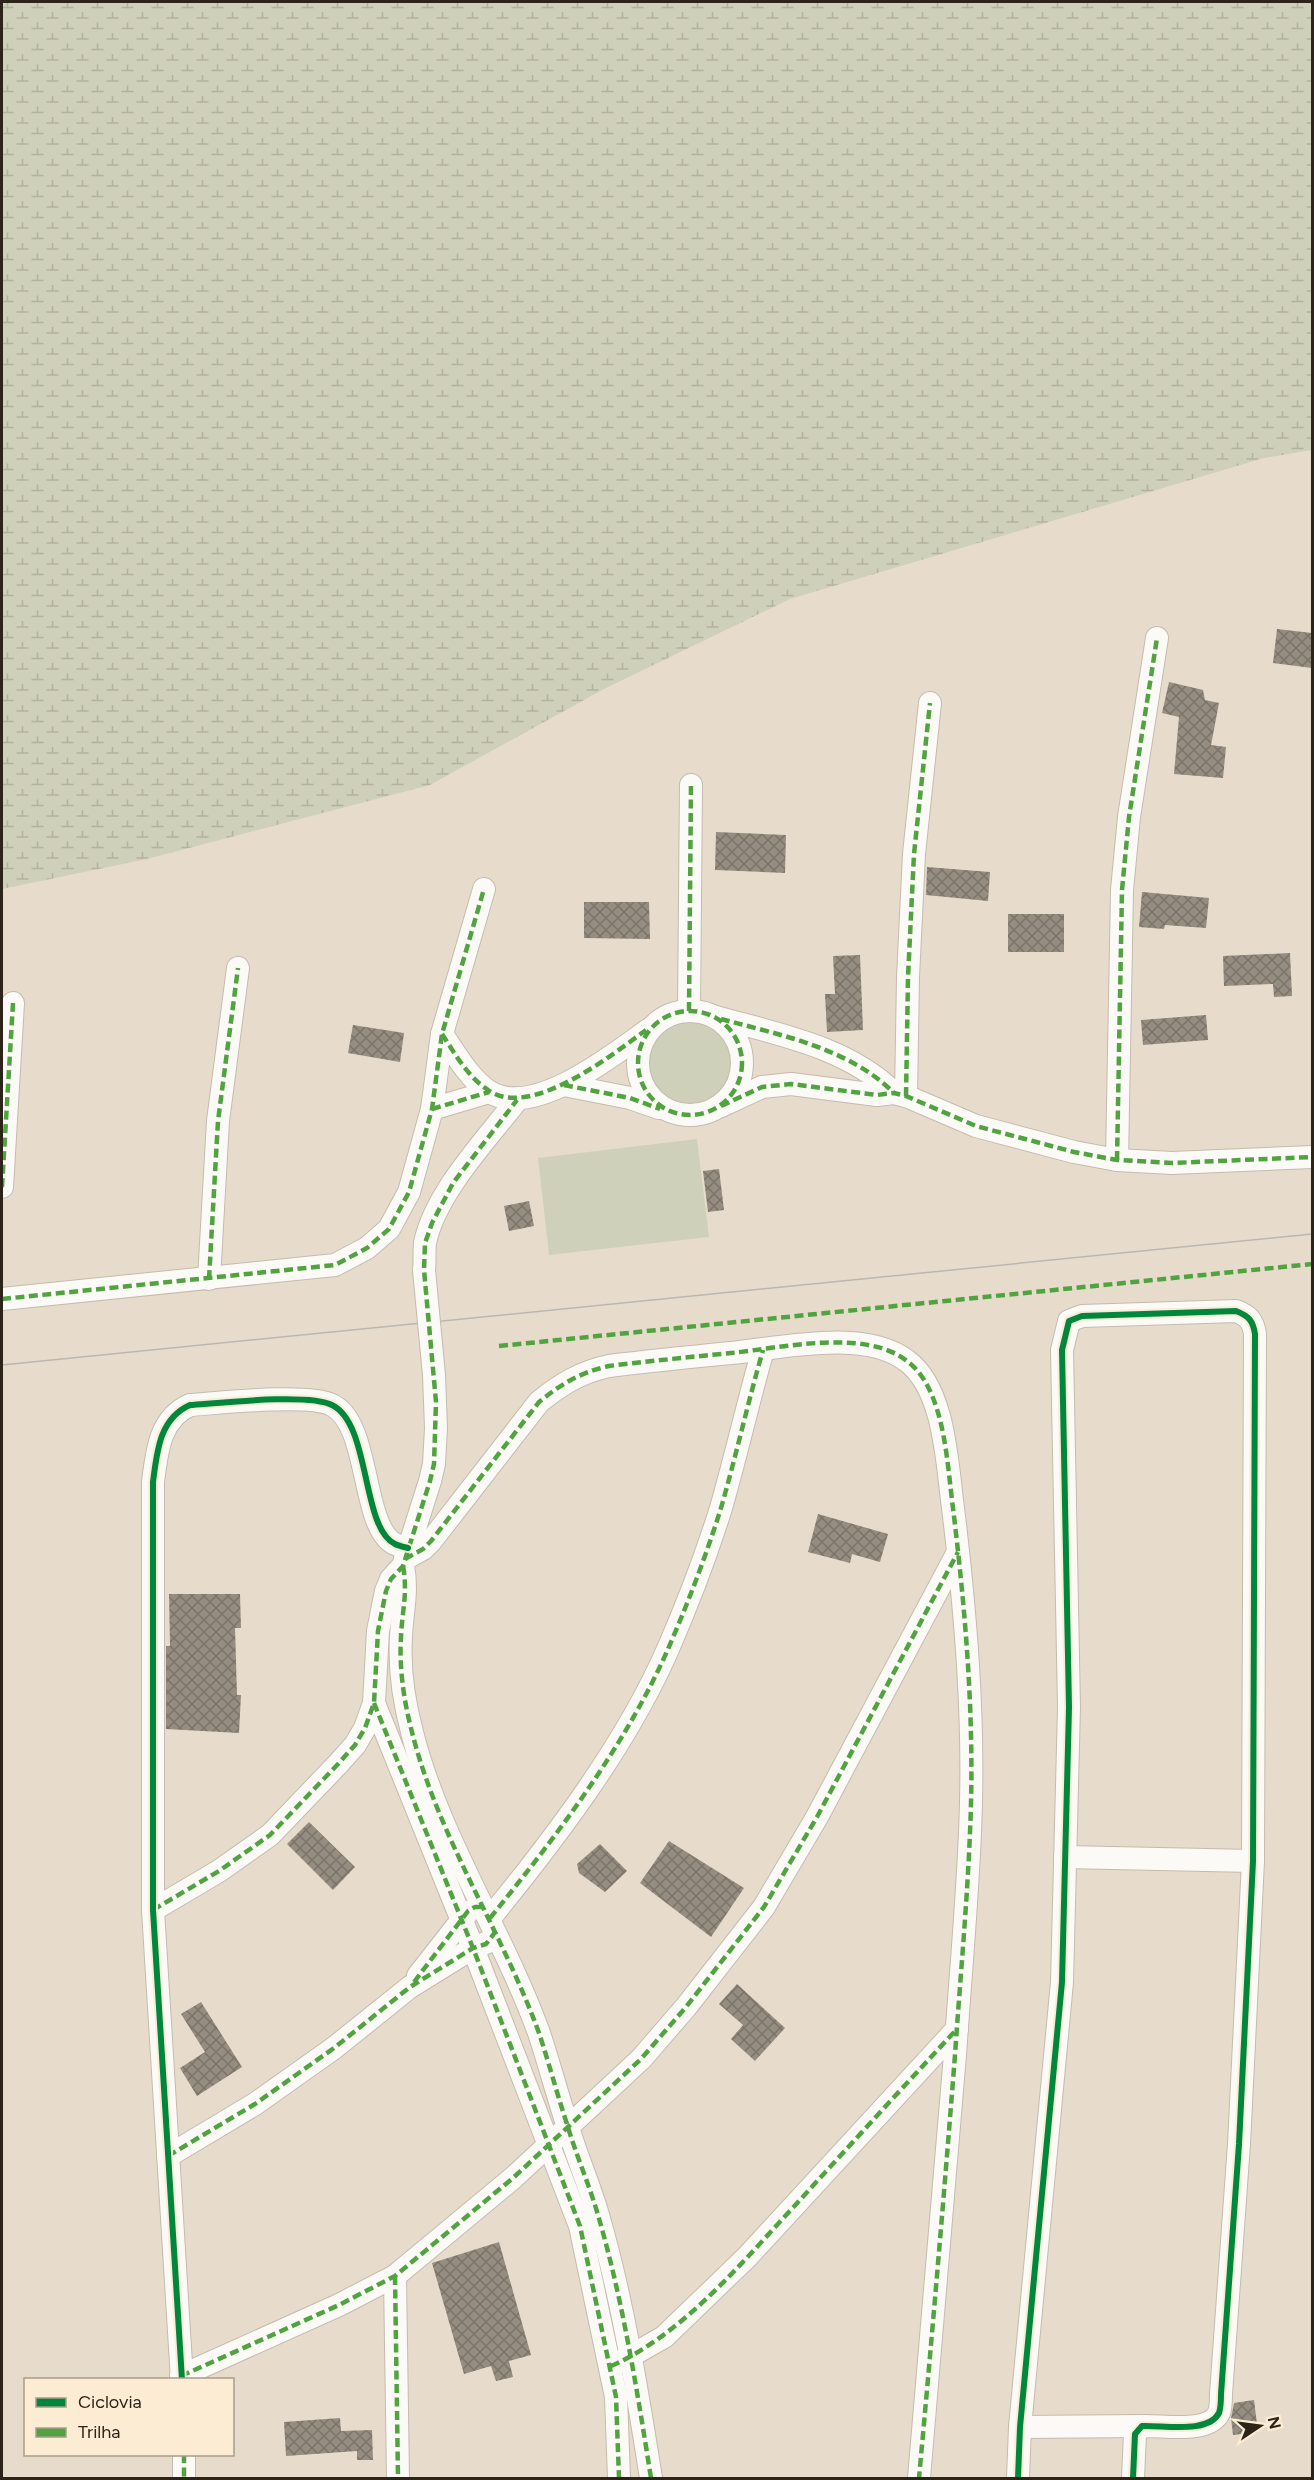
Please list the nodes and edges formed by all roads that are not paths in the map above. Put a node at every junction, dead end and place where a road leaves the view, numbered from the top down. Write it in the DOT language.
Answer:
graph roads {
  1 [pos="1157,638"];
  2 [pos="930,703"];
  3 [pos="691,785"];
  4 [pos="484,889"];
  5 [pos="238,968"];
  6 [pos="13,1003"];
  7 [pos="689,1011"];
  8 [pos="716,1017"];
  9 [pos="654,1025"];
  10 [pos="442,1034"];
  11 [pos="564,1085"];
  12 [pos="489,1092"];
  13 [pos="900,1094"];
  14 [pos="517,1100"];
  15 [pos="721,1106"];
  16 [pos="432,1109"];
  17 [pos="670,1112"];
  18 [pos="1312,1157"];
  19 [pos="1117,1160"];
  20 [pos="2,1187"];
  21 [pos="209,1279"];
  22 [pos="2,1299"];
  23 [pos="764,1350"];
  24 [pos="958,1552"];
  25 [pos="405,1558"];
  26 [pos="374,1703"];
  27 [pos="1065,1857"];
  28 [pos="1253,1861"];
  29 [pos="153,1910"];
  30 [pos="490,1919"];
  31 [pos="461,1920"];
  32 [pos="473,1948"];
  33 [pos="410,1987"];
  34 [pos="957,2029"];
  35 [pos="567,2126"];
  36 [pos="550,2144"];
  37 [pos="168,2156"];
  38 [pos="395,2276"];
  39 [pos="621,2362"];
  40 [pos="182,2378"];
  41 [pos="1142,2426"];
  42 [pos="1020,2427"];
  43 [pos="184,2456"];
  44 [pos="184,2478"];
  45 [pos="398,2478"];
  46 [pos="619,2478"];
  47 [pos="651,2478"];
  48 [pos="920,2478"];
  49 [pos="1018,2478"];
  50 [pos="1133,2478"];
  1 -- 19 [label="street"];
  2 -- 13 [label="street"];
  3 -- 7 [label="street"];
  4 -- 10 [label="street"];
  5 -- 21 [label="street"];
  6 -- 20 [label="street"];
  7 -- 8 [label="street"];
  7 -- 9 [label="street"];
  8 -- 13 [label="street"];
  8 -- 15 [label="street"];
  9 -- 11 [label="street"];
  9 -- 17 [label="street"];
  10 -- 12 [label="street"];
  10 -- 16 [label="street"];
  11 -- 14 [label="street"];
  11 -- 17 [label="street"];
  12 -- 14 [label="street"];
  12 -- 16 [label="street"];
  13 -- 15 [label="street"];
  13 -- 19 [label="street"];
  14 -- 25 [label="street, bridge"];
  15 -- 17 [label="street"];
  16 -- 21 [label="street"];
  18 -- 19 [label="street"];
  21 -- 22 [label="street"];
  23 -- 24 [label="street"];
  23 -- 25 [label="street"];
  23 -- 30 [label="street"];
  24 -- 34 [label="street"];
  24 -- 35 [label="street"];
  25 -- 26 [label="street"];
  25 -- 29 [label="street"];
  25 -- 30 [label="street"];
  26 -- 29 [label="street"];
  26 -- 31 [label="street"];
  27 -- 28 [label="street"];
  27 -- 28 [label="street"];
  27 -- 42 [label="street"];
  28 -- 41 [label="street"];
  29 -- 37 [label="street"];
  30 -- 31 [label="street"];
  30 -- 32 [label="street"];
  30 -- 35 [label="street"];
  31 -- 32 [label="street"];
  31 -- 33 [label="street"];
  32 -- 33 [label="street"];
  32 -- 36 [label="street"];
  33 -- 37 [label="street"];
  34 -- 39 [label="street"];
  34 -- 48 [label="street"];
  35 -- 36 [label="street"];
  35 -- 39 [label="street"];
  36 -- 38 [label="street"];
  36 -- 39 [label="street"];
  37 -- 40 [label="street"];
  38 -- 40 [label="street"];
  38 -- 45 [label="street"];
  39 -- 46 [label="street"];
  39 -- 47 [label="street"];
  41 -- 42 [label="street"];
  41 -- 50 [label="street"];
  42 -- 49 [label="street"];
  43 -- 44 [label="street"];
}
